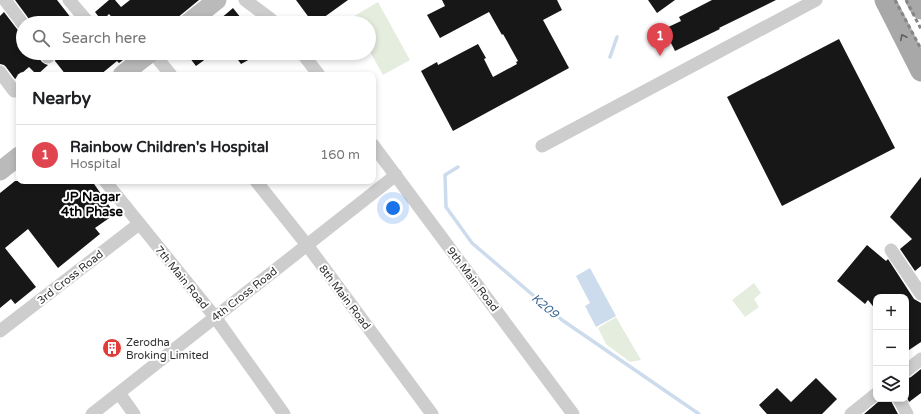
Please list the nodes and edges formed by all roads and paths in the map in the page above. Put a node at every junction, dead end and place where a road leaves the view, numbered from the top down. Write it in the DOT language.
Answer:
graph roads {
  1 [pos="5,0"];
  2 [pos="69,0"];
  3 [pos="217,0"];
  4 [pos="244,0"];
  5 [pos="816,0"];
  6 [pos="885,0"];
  7 [pos="916,0"];
  8 [pos="921,9"];
  9 [pos="17,16"];
  10 [pos="83,16"];
  11 [pos="197,16"];
  12 [pos="267,16"];
  13 [pos="141,60"];
  14 [pos="159,60"];
  15 [pos="307,60"];
  16 [pos="0,72"];
  17 [pos="126,72"];
  18 [pos="169,72"];
  19 [pos="317,72"];
  20 [pos="921,72"];
  21 [pos="14,91"];
  22 [pos="542,146"];
  23 [pos="376,149"];
  24 [pos="16,158"];
  25 [pos="0,171"];
  26 [pos="396,175"];
  27 [pos="107,184"];
  28 [pos="258,184"];
  29 [pos="140,224"];
  30 [pos="306,245"];
  31 [pos="891,250"];
  32 [pos="921,294"];
  33 [pos="214,318"];
  34 [pos="0,331"];
  35 [pos="921,359"];
  36 [pos="909,369"];
  37 [pos="119,393"];
  38 [pos="873,396"];
  39 [pos="901,402"];
  40 [pos="92,414"];
  41 [pos="134,414"];
  42 [pos="284,414"];
  43 [pos="432,414"];
  44 [pos="573,414"];
  45 [pos="851,414"];
  46 [pos="907,414"];
  1 -- 9 [label="street"];
  2 -- 10 [label="street"];
  3 -- 11 [label="street"];
  4 -- 12 [label="street"];
  5 -- 22 [label="street"];
  20 -- 6 [label="main road, one-way"];
  7 -- 8 [label="main road"];
  13 -- 17 [label="street"];
  14 -- 18 [label="street"];
  15 -- 19 [label="street"];
  16 -- 21 [label="street"];
  23 -- 26 [label="street, 9th Main Road"];
  24 -- 25 [label="street"];
  26 -- 30 [label="street, 4th Cross Road"];
  26 -- 44 [label="street, 9th Main Road"];
  27 -- 29 [label="street, 7th Main Road"];
  28 -- 30 [label="street, 8th Main Road"];
  29 -- 33 [label="street, 7th Main Road"];
  29 -- 34 [label="street, 3rd Cross Road"];
  30 -- 33 [label="street, 4th Cross Road"];
  30 -- 43 [label="street, 8th Main Road"];
  31 -- 32 [label="street"];
  33 -- 37 [label="street, 4th Cross Road"];
  33 -- 42 [label="street, 7th Main Road"];
  35 -- 36 [label="street"];
  37 -- 40 [label="street, 4th Cross Road"];
  37 -- 41 [label="street"];
  38 -- 45 [label="street"];
  39 -- 46 [label="street"];
}
